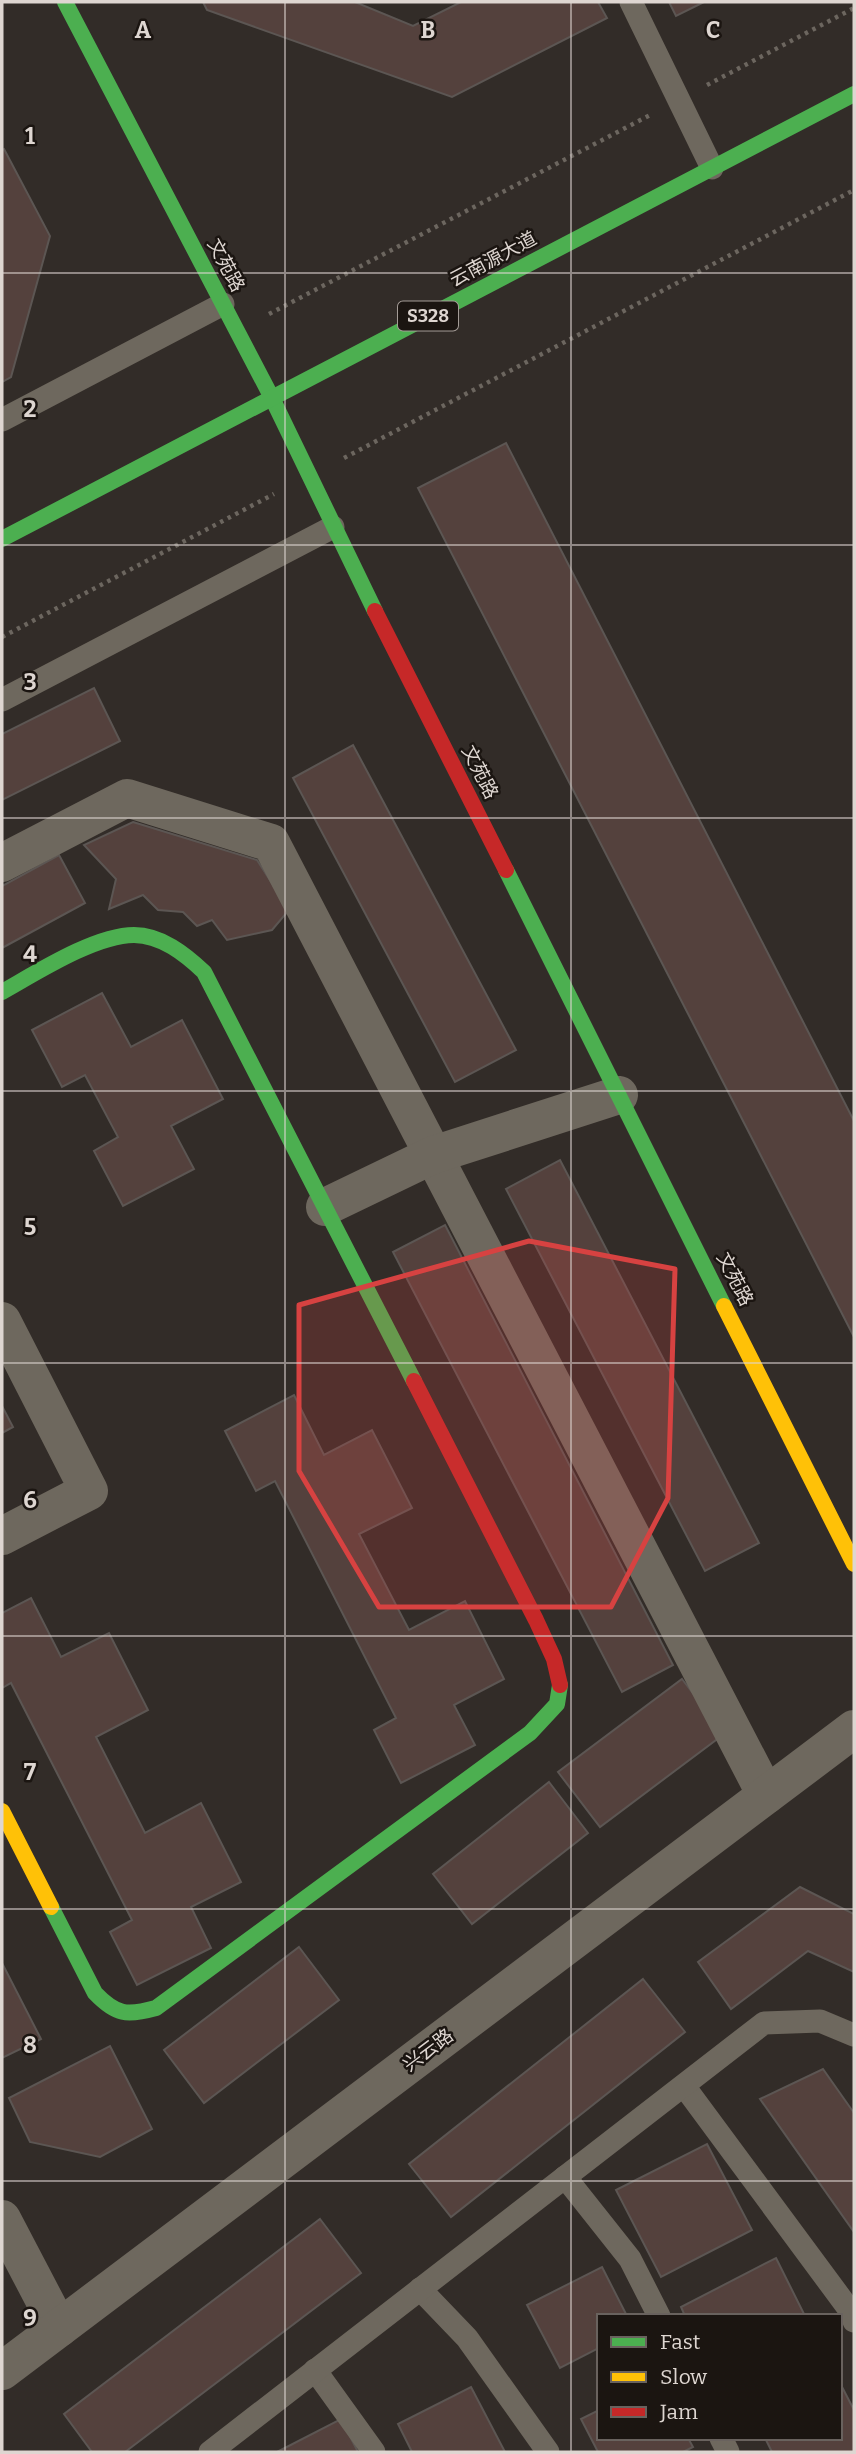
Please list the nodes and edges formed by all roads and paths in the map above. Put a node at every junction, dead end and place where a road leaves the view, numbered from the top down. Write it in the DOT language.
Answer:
graph roads {
  1 [pos="65,2"];
  2 [pos="631,2"];
  3 [pos="854,8"];
  4 [pos="854,94"];
  5 [pos="679,100"];
  6 [pos="712,168"];
  7 [pos="854,190"];
  8 [pos="223,304"];
  9 [pos="237,331"];
  10 [pos="272,398"];
  11 [pos="2,420"];
  12 [pos="310,475"];
  13 [pos="333,527"];
  14 [pos="2,539"];
  15 [pos="2,637"];
  16 [pos="2,700"];
  17 [pos="2,863"];
  18 [pos="2,992"];
  19 [pos="619,1095"];
  20 [pos="433,1155"];
  21 [pos="325,1207"];
  22 [pos="2,1321"];
  23 [pos="2,1536"];
  24 [pos="854,1564"];
  25 [pos="854,1729"];
  26 [pos="766,1795"];
  27 [pos="2,1811"];
  28 [pos="854,2035"];
  29 [pos="684,2086"];
  30 [pos="565,2177"];
  31 [pos="2,2219"];
  32 [pos="421,2289"];
  33 [pos="658,2314"];
  34 [pos="854,2321"];
  35 [pos="59,2328"];
  36 [pos="316,2370"];
  37 [pos="2,2371"];
  38 [pos="210,2452"];
  39 [pos="374,2452"];
  40 [pos="548,2452"];
  1 -- 8 [label="main road, 文苑路"];
  2 -- 5 [label="lane"];
  3 -- 5 [label="path"];
  4 -- 6 [label="main road, 云南源大道 / S328"];
  5 -- 6 [label="lane"];
  5 -- 9 [label="path"];
  6 -- 10 [label="main road, 云南源大道 / S328"];
  7 -- 12 [label="path"];
  8 -- 9 [label="main road, 文苑路"];
  8 -- 11 [label="lane"];
  9 -- 10 [label="main road, 文苑路"];
  10 -- 12 [label="main road, 文苑路"];
  10 -- 14 [label="main road, 云南源大道 / S328"];
  12 -- 13 [label="main road, 文苑路"];
  12 -- 15 [label="path"];
  13 -- 16 [label="lane"];
  13 -- 19 [label="main road, 文苑路"];
  17 -- 20 [label="street"];
  18 -- 21 [label="main road"];
  19 -- 20 [label="street"];
  19 -- 24 [label="main road, 文苑路"];
  20 -- 21 [label="street"];
  20 -- 26 [label="street"];
  21 -- 27 [label="main road"];
  22 -- 23 [label="street"];
  25 -- 26 [label="street, 兴云路"];
  26 -- 35 [label="street, 兴云路"];
  28 -- 29 [label="lane"];
  29 -- 30 [label="lane"];
  29 -- 34 [label="lane"];
  30 -- 32 [label="lane"];
  30 -- 33 [label="lane"];
  31 -- 35 [label="street"];
  32 -- 36 [label="lane"];
  32 -- 40 [label="lane"];
  35 -- 37 [label="street, 兴云路"];
  36 -- 38 [label="lane"];
  36 -- 39 [label="lane"];
}
